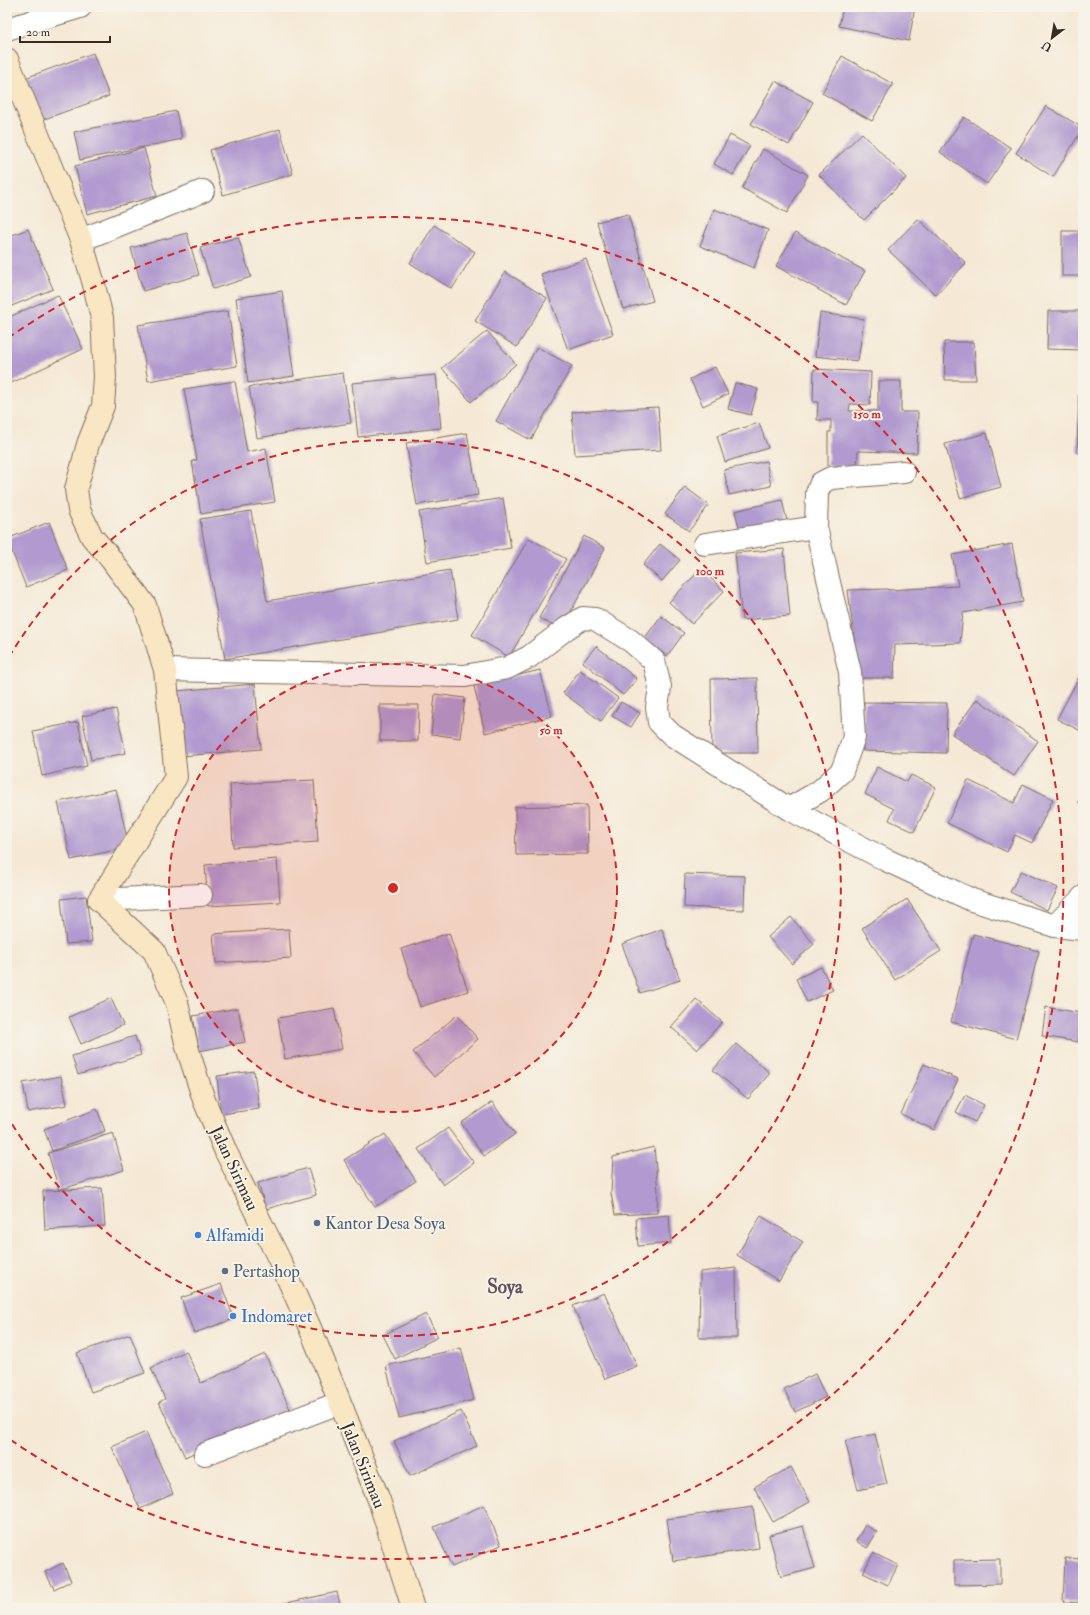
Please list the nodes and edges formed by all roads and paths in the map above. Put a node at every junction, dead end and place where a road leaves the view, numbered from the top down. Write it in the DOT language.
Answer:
graph roads {
  1 [pos="80,7"];
  2 [pos="7,29"];
  3 [pos="7,59"];
  4 [pos="203,190"];
  5 [pos="81,240"];
  6 [pos="904,472"];
  7 [pos="816,527"];
  8 [pos="705,544"];
  9 [pos="165,670"];
  10 [pos="789,809"];
  11 [pos="201,895"];
  12 [pos="1083,897"];
  13 [pos="99,900"];
  14 [pos="1055,926"];
  15 [pos="1083,929"];
  16 [pos="339,1403"];
  17 [pos="205,1454"];
  18 [pos="413,1608"];
  1 -- 2 [label="street"];
  3 -- 5 [label="main road"];
  4 -- 5 [label="street"];
  5 -- 9 [label="main road"];
  6 -- 7 [label="street"];
  7 -- 8 [label="street"];
  7 -- 10 [label="street"];
  9 -- 10 [label="street"];
  9 -- 13 [label="main road"];
  10 -- 14 [label="street"];
  11 -- 13 [label="street"];
  12 -- 14 [label="street"];
  13 -- 16 [label="main road, Jalan Sirimau"];
  14 -- 15 [label="street"];
  16 -- 17 [label="street"];
  16 -- 18 [label="main road, Jalan Sirimau"];
}
